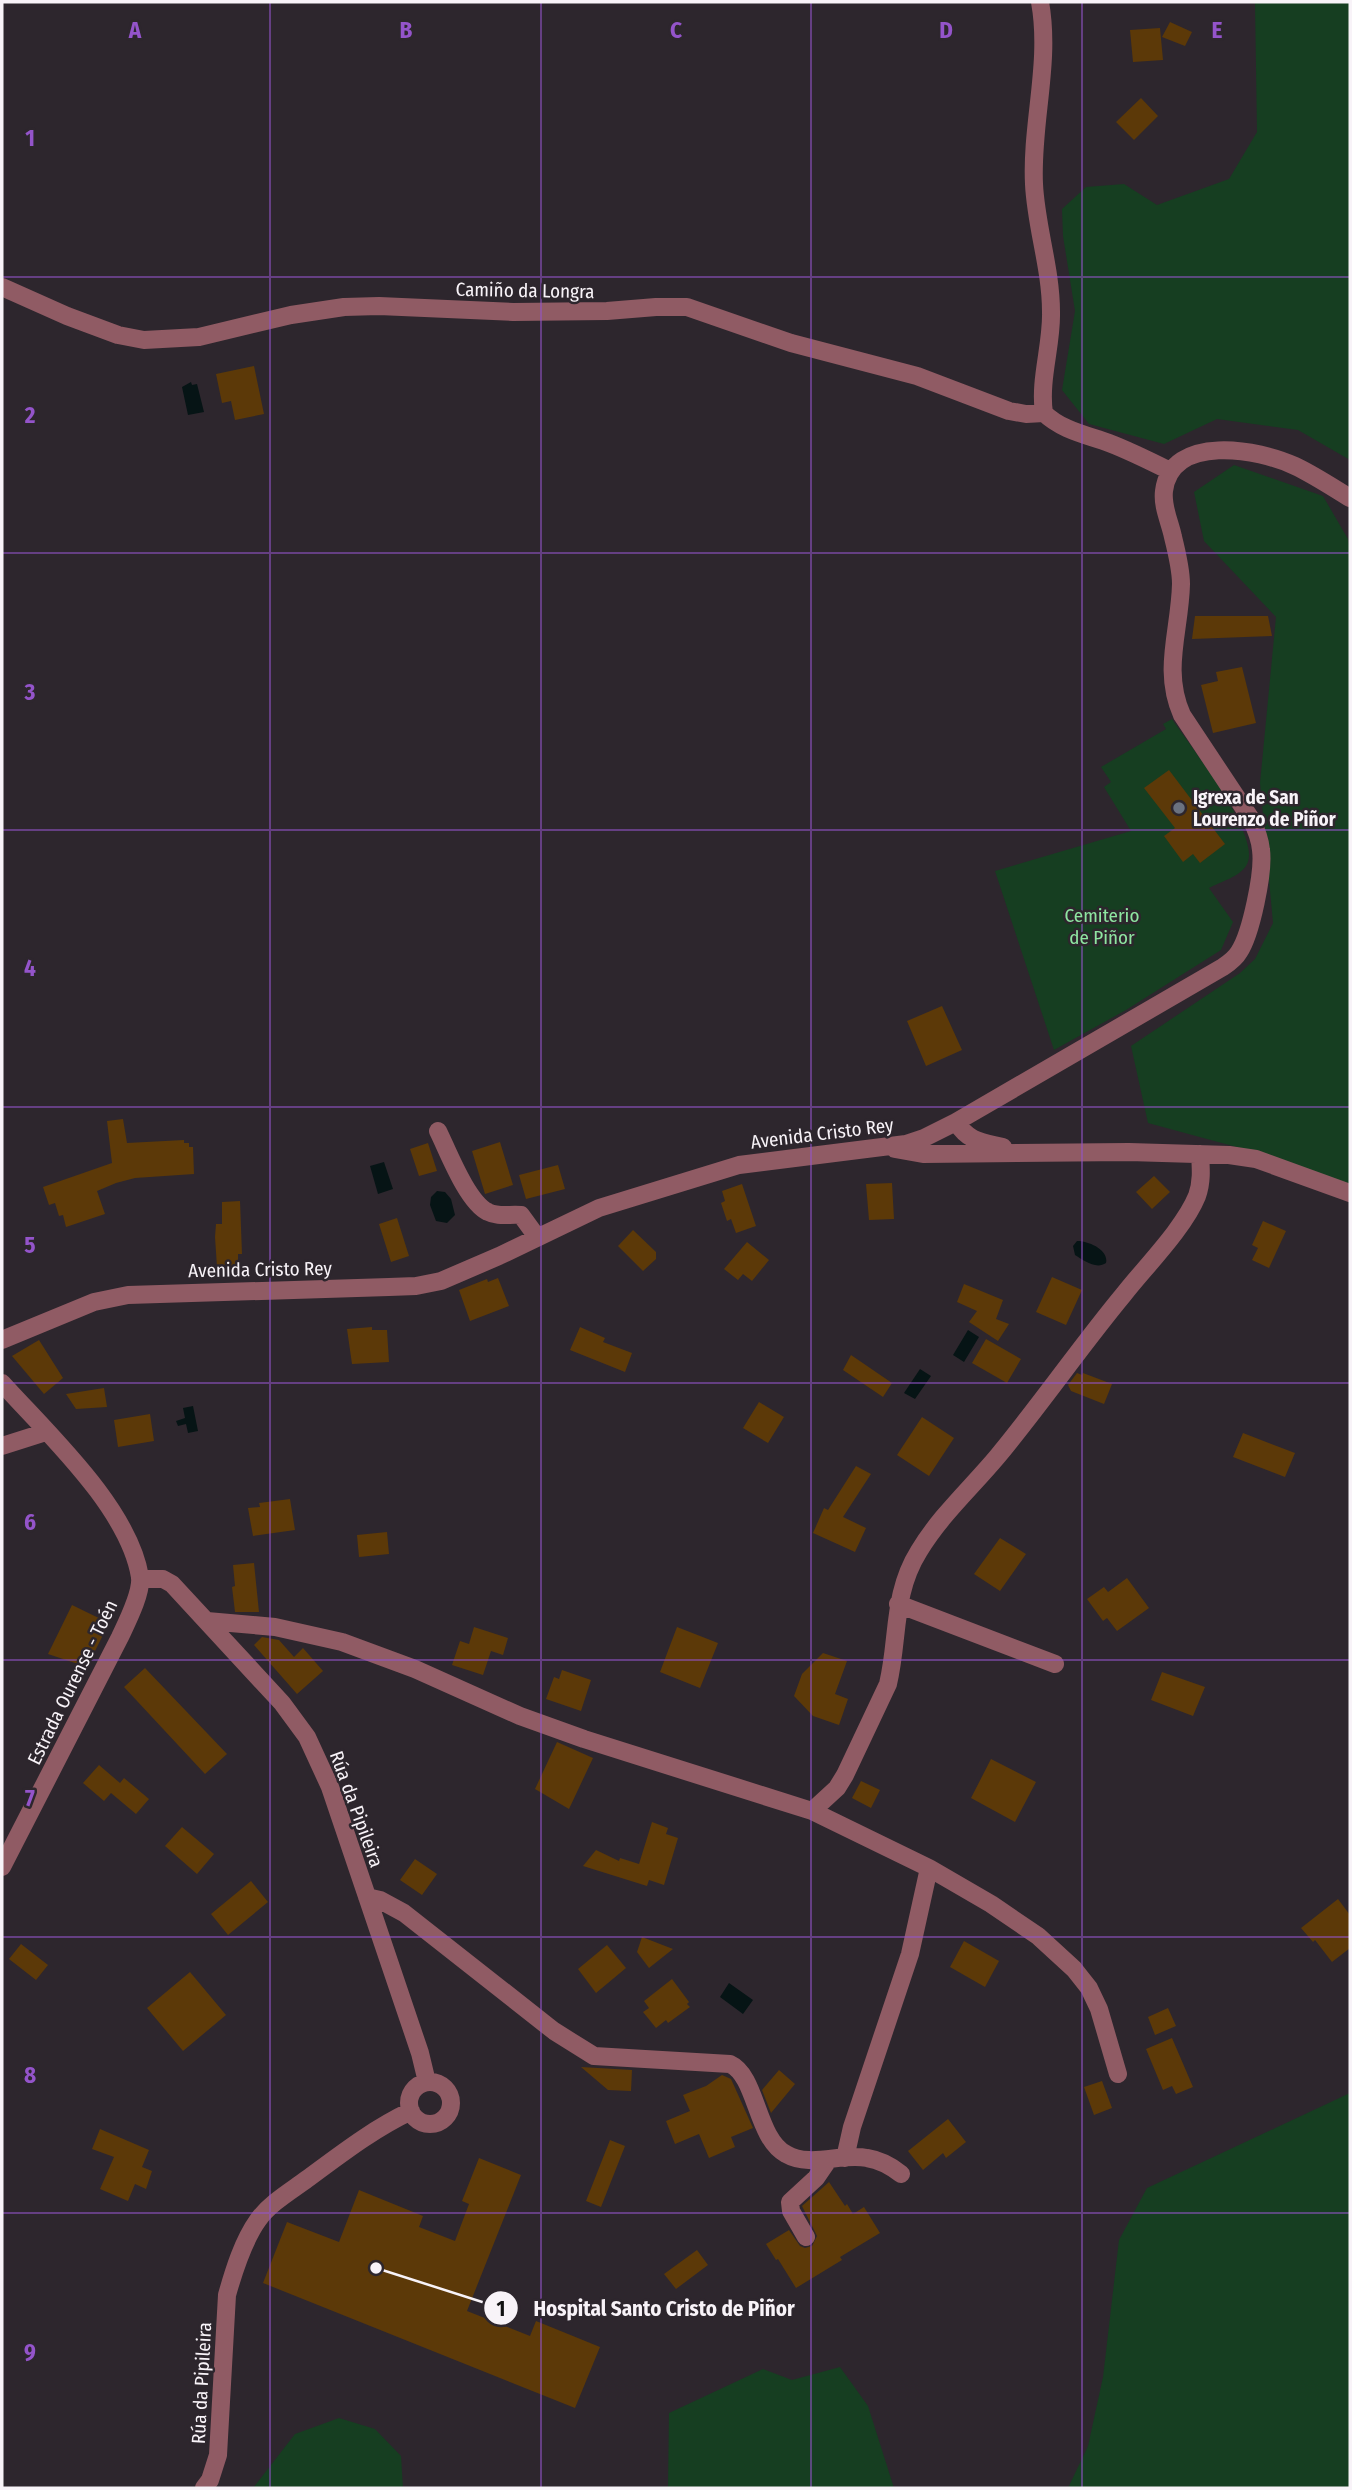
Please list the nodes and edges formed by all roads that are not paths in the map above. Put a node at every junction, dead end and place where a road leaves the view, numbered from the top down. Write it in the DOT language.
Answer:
graph roads {
  1 [pos="1040,2"];
  2 [pos="2,287"];
  3 [pos="1044,413"];
  4 [pos="1170,471"];
  5 [pos="1350,498"];
  6 [pos="956,1122"];
  7 [pos="438,1131"];
  8 [pos="888,1148"];
  9 [pos="1031,1154"];
  10 [pos="1200,1154"];
  11 [pos="1350,1193"];
  12 [pos="537,1237"];
  13 [pos="2,1340"];
  14 [pos="2,1383"];
  15 [pos="46,1432"];
  16 [pos="2,1446"];
  17 [pos="140,1579"];
  18 [pos="898,1604"];
  19 [pos="207,1621"];
  20 [pos="1055,1664"];
  21 [pos="812,1811"];
  22 [pos="2,1867"];
  23 [pos="929,1868"];
  24 [pos="367,1897"];
  25 [pos="1118,2074"];
  26 [pos="427,2082"];
  27 [pos="411,2111"];
  28 [pos="837,2158"];
  29 [pos="901,2174"];
  30 [pos="806,2237"];
  31 [pos="204,2488"];
  1 -- 3 [label="street"];
  2 -- 3 [label="street, Camiño da Longra"];
  3 -- 4 [label="street"];
  4 -- 5 [label="street"];
  4 -- 6 [label="street, Avenida Cristo Rey"];
  6 -- 8 [label="street, Avenida Cristo Rey"];
  6 -- 9 [label="street"];
  7 -- 12 [label="street"];
  8 -- 9 [label="street"];
  8 -- 12 [label="street, Avenida Cristo Rey"];
  9 -- 10 [label="street"];
  10 -- 11 [label="street"];
  10 -- 18 [label="street"];
  12 -- 13 [label="street, Avenida Cristo Rey"];
  14 -- 15 [label="street"];
  15 -- 16 [label="street"];
  15 -- 17 [label="street"];
  17 -- 19 [label="street, Rúa da Pipileira"];
  17 -- 22 [label="street, Estrada Ourense - Toén"];
  18 -- 20 [label="street"];
  18 -- 21 [label="street"];
  19 -- 21 [label="street"];
  19 -- 24 [label="street, Rúa da Pipileira"];
  21 -- 23 [label="street"];
  23 -- 25 [label="street"];
  23 -- 28 [label="street"];
  24 -- 26 [label="street, Rúa da Pipileira"];
  24 -- 28 [label="street"];
  26 -- 27 [label="street"];
  26 -- 27 [label="street"];
  27 -- 31 [label="street, Rúa da Pipileira"];
  28 -- 29 [label="street"];
  28 -- 30 [label="street"];
}
